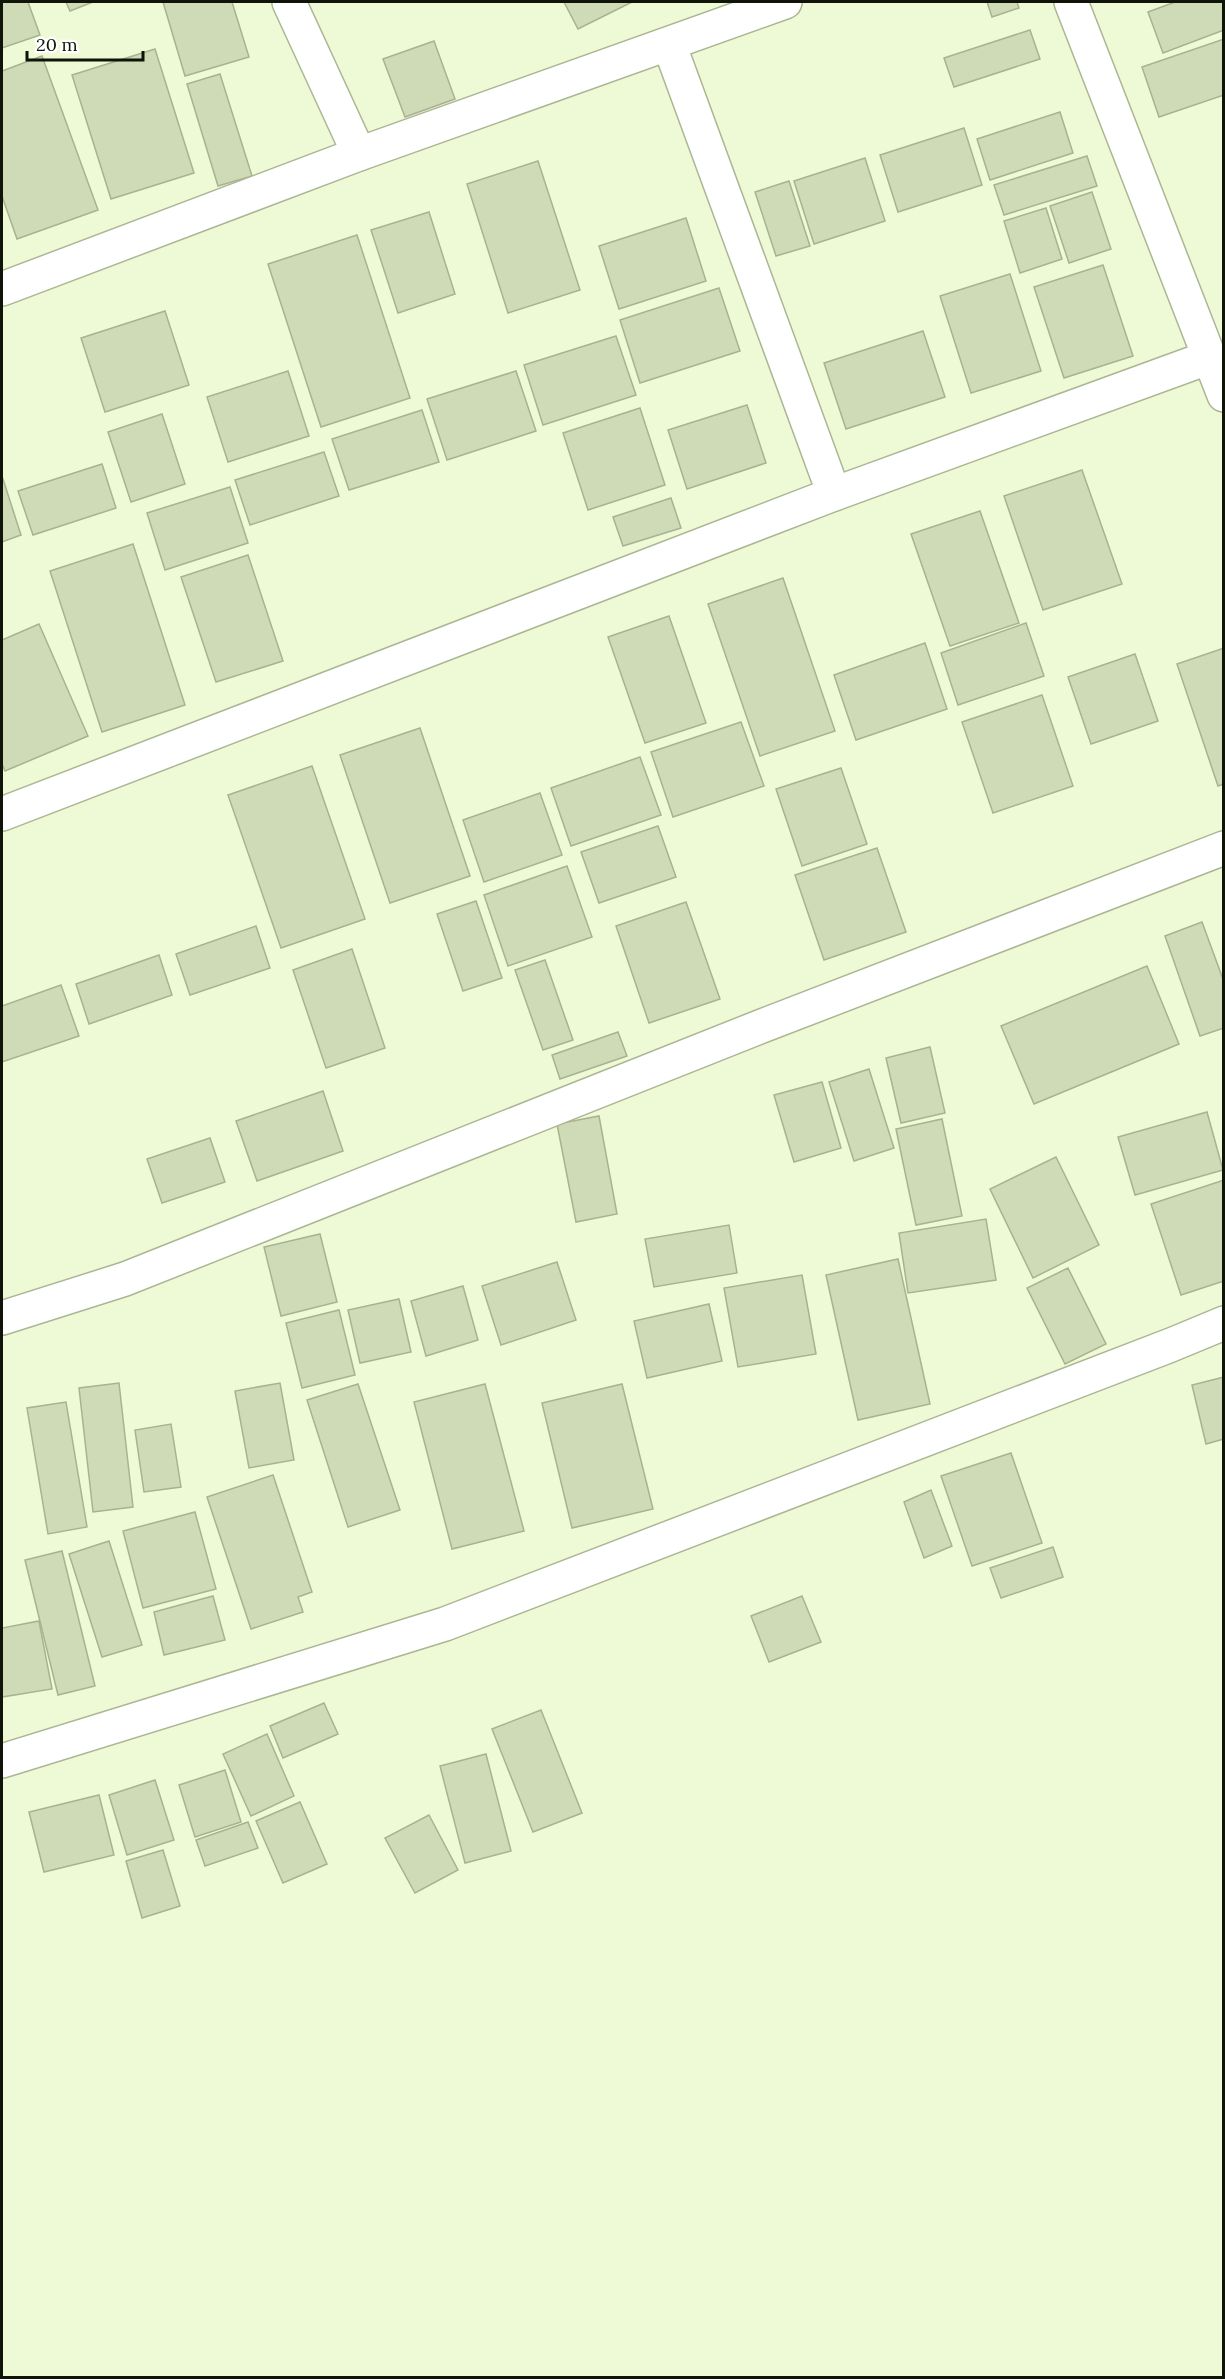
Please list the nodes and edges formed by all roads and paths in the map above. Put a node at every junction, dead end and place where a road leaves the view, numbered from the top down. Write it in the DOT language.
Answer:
graph roads {
  1 [pos="290,2"];
  2 [pos="785,2"];
  3 [pos="1071,2"];
  4 [pos="669,44"];
  5 [pos="359,154"];
  6 [pos="2,289"];
  7 [pos="1210,357"];
  8 [pos="1224,395"];
  9 [pos="834,494"];
  10 [pos="2,813"];
  11 [pos="1224,848"];
  12 [pos="2,1318"];
  13 [pos="1224,1323"];
  14 [pos="2,1761"];
  1 -- 5 [label="street"];
  2 -- 4 [label="street"];
  3 -- 7 [label="street"];
  4 -- 5 [label="street"];
  4 -- 9 [label="street"];
  5 -- 6 [label="street"];
  7 -- 8 [label="street"];
  7 -- 9 [label="street"];
  9 -- 10 [label="street"];
  11 -- 12 [label="street"];
  13 -- 14 [label="street"];
}
